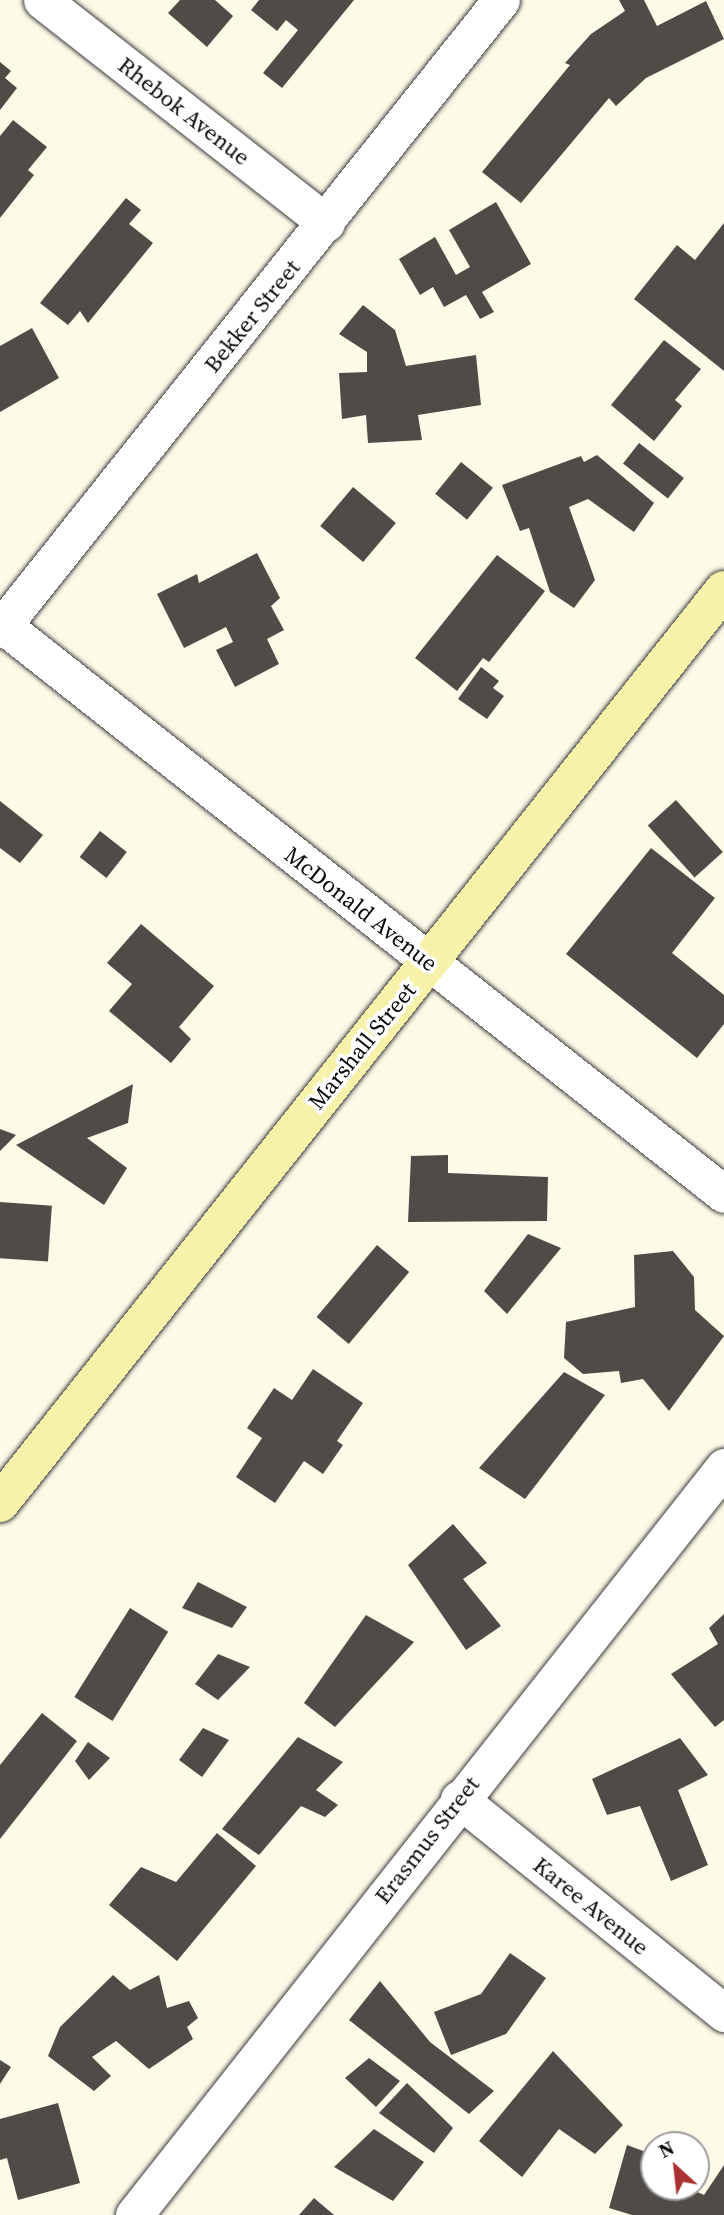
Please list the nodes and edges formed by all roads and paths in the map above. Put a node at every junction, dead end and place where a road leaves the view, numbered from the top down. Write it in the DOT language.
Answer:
graph roads {
  1 [pos="43,0"];
  2 [pos="502,0"];
  3 [pos="326,223"];
  4 [pos="724,590"];
  5 [pos="1,626"];
  6 [pos="429,962"];
  7 [pos="724,1194"];
  8 [pos="724,1467"];
  9 [pos="0,1503"];
  10 [pos="459,1799"];
  11 [pos="724,2013"];
  12 [pos="134,2215"];
  1 -- 3 [label="street, Rhebok Avenue"];
  2 -- 3 [label="street, Bekker Street"];
  3 -- 5 [label="street, Bekker Street"];
  4 -- 6 [label="street, Marshall Street"];
  5 -- 6 [label="street, McDonald Avenue"];
  6 -- 7 [label="street, McDonald Avenue"];
  6 -- 9 [label="street, Marshall Street"];
  8 -- 10 [label="street, Erasmus Street"];
  10 -- 11 [label="street, Karee Avenue"];
  10 -- 12 [label="street, Erasmus Street"];
}
